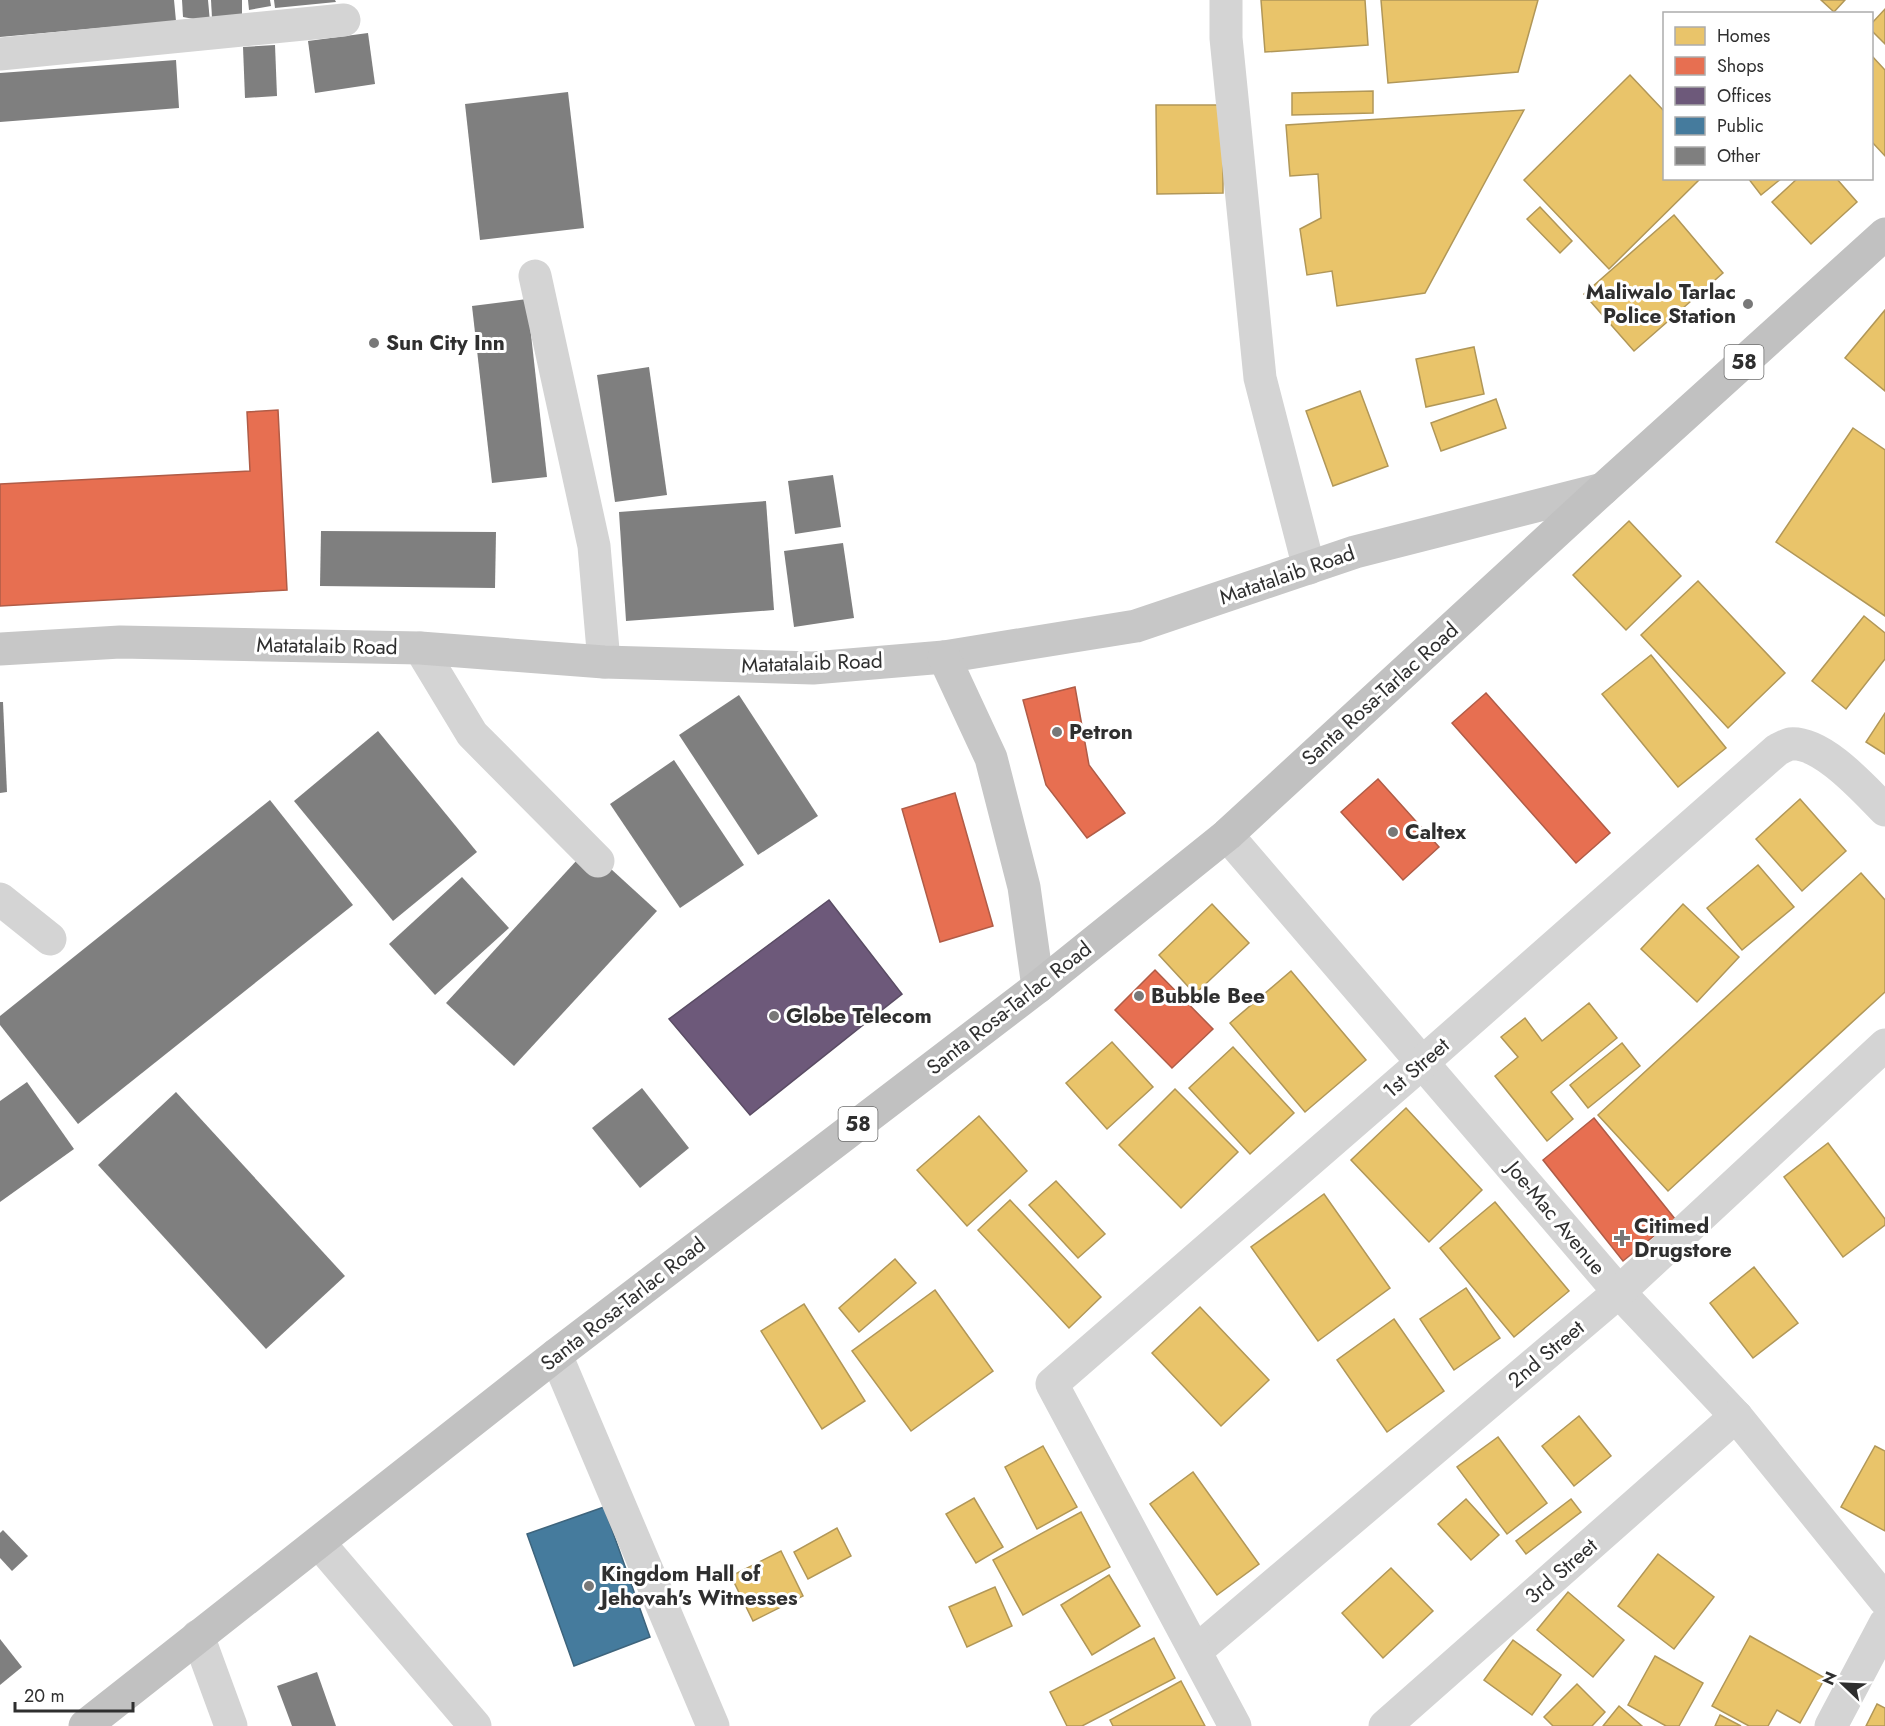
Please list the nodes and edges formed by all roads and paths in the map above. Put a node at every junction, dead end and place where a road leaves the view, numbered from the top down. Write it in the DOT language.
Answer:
graph roads {
  1 [pos="1226,0"];
  2 [pos="344,20"];
  3 [pos="0,54"];
  4 [pos="1885,234"];
  5 [pos="535,276"];
  6 [pos="1603,489"];
  7 [pos="1309,568"];
  8 [pos="420,648"];
  9 [pos="0,649"];
  10 [pos="944,657"];
  11 [pos="604,662"];
  12 [pos="1885,810"];
  13 [pos="1227,835"];
  14 [pos="598,861"];
  15 [pos="0,899"];
  16 [pos="50,939"];
  17 [pos="1038,987"];
  18 [pos="1885,1045"];
  19 [pos="1423,1062"];
  20 [pos="1619,1292"];
  21 [pos="556,1355"];
  22 [pos="1736,1416"];
  23 [pos="319,1543"];
  24 [pos="1885,1600"];
  25 [pos="1885,1624"];
  26 [pos="198,1636"];
  27 [pos="1196,1651"];
  28 [pos="85,1726"];
  29 [pos="231,1726"];
  30 [pos="475,1726"];
  31 [pos="712,1726"];
  32 [pos="1235,1726"];
  33 [pos="1385,1726"];
  34 [pos="1831,1726"];
  1 -- 7 [label="street"];
  2 -- 3 [label="street"];
  4 -- 6 [label="highway, Santa Rosa-Tarlac Road / 58"];
  5 -- 11 [label="street"];
  6 -- 7 [label="main road, Matatalaib Road"];
  6 -- 13 [label="highway, Santa Rosa-Tarlac Road / 58"];
  7 -- 10 [label="main road, Matatalaib Road"];
  8 -- 9 [label="main road, Matatalaib Road"];
  8 -- 11 [label="main road, Matatalaib Road"];
  8 -- 14 [label="street"];
  10 -- 11 [label="main road, Matatalaib Road"];
  10 -- 17 [label="main road"];
  12 -- 19 [label="street, 1st Street"];
  13 -- 17 [label="highway, Santa Rosa-Tarlac Road / 58"];
  13 -- 19 [label="street, Joe-Mac Avenue"];
  15 -- 16 [label="street"];
  17 -- 21 [label="highway, Santa Rosa-Tarlac Road / 58"];
  18 -- 20 [label="street, 2nd Street"];
  19 -- 20 [label="street, Joe-Mac Avenue"];
  19 -- 27 [label="street, 1st Street"];
  20 -- 22 [label="street, Joe-Mac Avenue"];
  20 -- 27 [label="street, 2nd Street"];
  21 -- 23 [label="highway, Santa Rosa-Tarlac Road / 58"];
  21 -- 31 [label="street"];
  22 -- 24 [label="street, Joe-Mac Avenue"];
  22 -- 33 [label="street, 3rd Street"];
  23 -- 26 [label="highway, Santa Rosa-Tarlac Road / 58"];
  23 -- 30 [label="street"];
  25 -- 34 [label="street"];
  26 -- 28 [label="highway, Santa Rosa-Tarlac Road / 58"];
  26 -- 29 [label="street"];
  27 -- 32 [label="street"];
}
